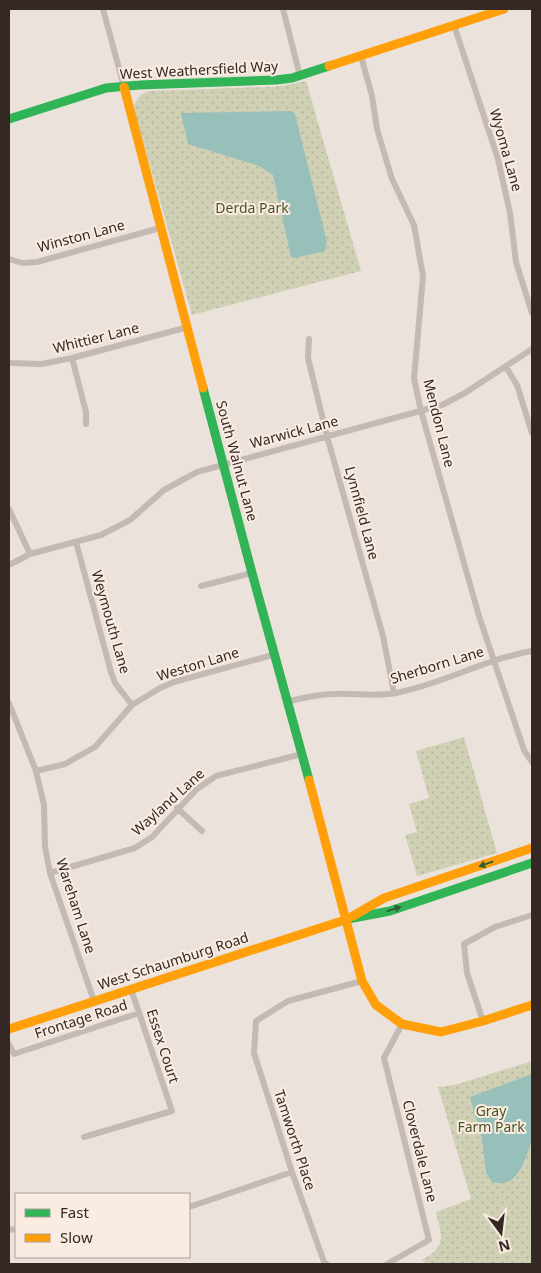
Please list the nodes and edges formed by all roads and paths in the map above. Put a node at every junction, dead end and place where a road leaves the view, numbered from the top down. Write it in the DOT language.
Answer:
graph roads {
  1 [pos="103,9"];
  2 [pos="282,9"];
  3 [pos="504,9"];
  4 [pos="454,25"];
  5 [pos="361,56"];
  6 [pos="300,76"];
  7 [pos="124,87"];
  8 [pos="9,119"];
  9 [pos="160,228"];
  10 [pos="9,258"];
  11 [pos="532,313"];
  12 [pos="188,327"];
  13 [pos="309,339"];
  14 [pos="532,349"];
  15 [pos="72,358"];
  16 [pos="9,363"];
  17 [pos="506,367"];
  18 [pos="421,411"];
  19 [pos="86,424"];
  20 [pos="532,433"];
  21 [pos="328,436"];
  22 [pos="225,464"];
  23 [pos="9,509"];
  24 [pos="76,542"];
  25 [pos="30,554"];
  26 [pos="9,565"];
  27 [pos="252,573"];
  28 [pos="201,586"];
  29 [pos="532,651"];
  30 [pos="276,654"];
  31 [pos="493,661"];
  32 [pos="394,693"];
  33 [pos="289,702"];
  34 [pos="9,703"];
  35 [pos="132,705"];
  36 [pos="11,714"];
  37 [pos="302,754"];
  38 [pos="532,762"];
  39 [pos="36,771"];
  40 [pos="177,808"];
  41 [pos="202,831"];
  42 [pos="532,848"];
  43 [pos="532,864"];
  44 [pos="50,873"];
  45 [pos="532,915"];
  46 [pos="346,919"];
  47 [pos="362,981"];
  48 [pos="131,989"];
  49 [pos="94,1001"];
  50 [pos="532,1005"];
  51 [pos="139,1012"];
  52 [pos="483,1021"];
  53 [pos="402,1024"];
  54 [pos="9,1029"];
  55 [pos="9,1044"];
  56 [pos="84,1137"];
  57 [pos="292,1172"];
  58 [pos="190,1207"];
  59 [pos="327,1264"];
  60 [pos="387,1264"];
  1 -- 7 [label="street, South Walnut Lane"];
  2 -- 6 [label="street"];
  3 -- 4 [label="street, West Weathersfield Way"];
  4 -- 5 [label="street, West Weathersfield Way"];
  4 -- 11 [label="street, Wyoma Lane"];
  5 -- 6 [label="street, West Weathersfield Way"];
  5 -- 18 [label="street, Mendon Lane"];
  6 -- 7 [label="street, West Weathersfield Way"];
  7 -- 8 [label="street, West Weathersfield Way"];
  7 -- 9 [label="street, South Walnut Lane"];
  9 -- 10 [label="street, Winston Lane"];
  9 -- 12 [label="street, South Walnut Lane"];
  12 -- 15 [label="street, Whittier Lane"];
  12 -- 22 [label="street, South Walnut Lane"];
  13 -- 21 [label="street, Lynnfield Lane"];
  14 -- 17 [label="street, Warwick Lane"];
  15 -- 16 [label="street, Whittier Lane"];
  15 -- 19 [label="street"];
  17 -- 18 [label="street, Warwick Lane"];
  17 -- 20 [label="street"];
  18 -- 21 [label="street, Warwick Lane"];
  18 -- 31 [label="street, Mendon Lane"];
  21 -- 22 [label="street, Warwick Lane"];
  21 -- 32 [label="street, Lynnfield Lane"];
  22 -- 24 [label="street, Warwick Lane"];
  22 -- 27 [label="street, South Walnut Lane"];
  23 -- 25 [label="street"];
  24 -- 25 [label="street, Warwick Lane"];
  24 -- 35 [label="street, Weymouth Lane"];
  25 -- 26 [label="street, Warwick Lane"];
  27 -- 28 [label="street"];
  27 -- 30 [label="street, South Walnut Lane"];
  29 -- 31 [label="street, Sherborn Lane"];
  30 -- 33 [label="street, South Walnut Lane"];
  30 -- 35 [label="street, Weston Lane"];
  31 -- 32 [label="street, Sherborn Lane"];
  31 -- 38 [label="street, Mendon Lane"];
  32 -- 33 [label="street, Sherborn Lane"];
  33 -- 37 [label="street, South Walnut Lane"];
  34 -- 36 [label="street, Wareham Lane"];
  35 -- 39 [label="street, Weston Lane"];
  36 -- 39 [label="street, Wareham Lane"];
  37 -- 40 [label="street, Wayland Lane"];
  37 -- 46 [label="street, South Walnut Lane"];
  39 -- 44 [label="street, Wareham Lane"];
  40 -- 41 [label="street"];
  40 -- 44 [label="street, Wayland Lane"];
  42 -- 46 [label="street, West Schaumburg Road, one-way"];
  46 -- 43 [label="street, West Schaumburg Road, one-way"];
  44 -- 49 [label="street, Wareham Lane"];
  45 -- 52 [label="street"];
  46 -- 47 [label="street, South Walnut Lane"];
  46 -- 48 [label="street, West Schaumburg Road"];
  47 -- 53 [label="street, South Walnut Lane"];
  47 -- 57 [label="street, Tamworth Place"];
  48 -- 49 [label="street, West Schaumburg Road"];
  48 -- 51 [label="street, Essex Court"];
  49 -- 54 [label="street, West Schaumburg Road"];
  50 -- 52 [label="street"];
  51 -- 55 [label="street, Frontage Road"];
  51 -- 56 [label="street, Essex Court"];
  52 -- 53 [label="street"];
  53 -- 60 [label="street, Cloverdale Lane"];
  57 -- 58 [label="street"];
  57 -- 59 [label="street, Tamworth Place"];
}
